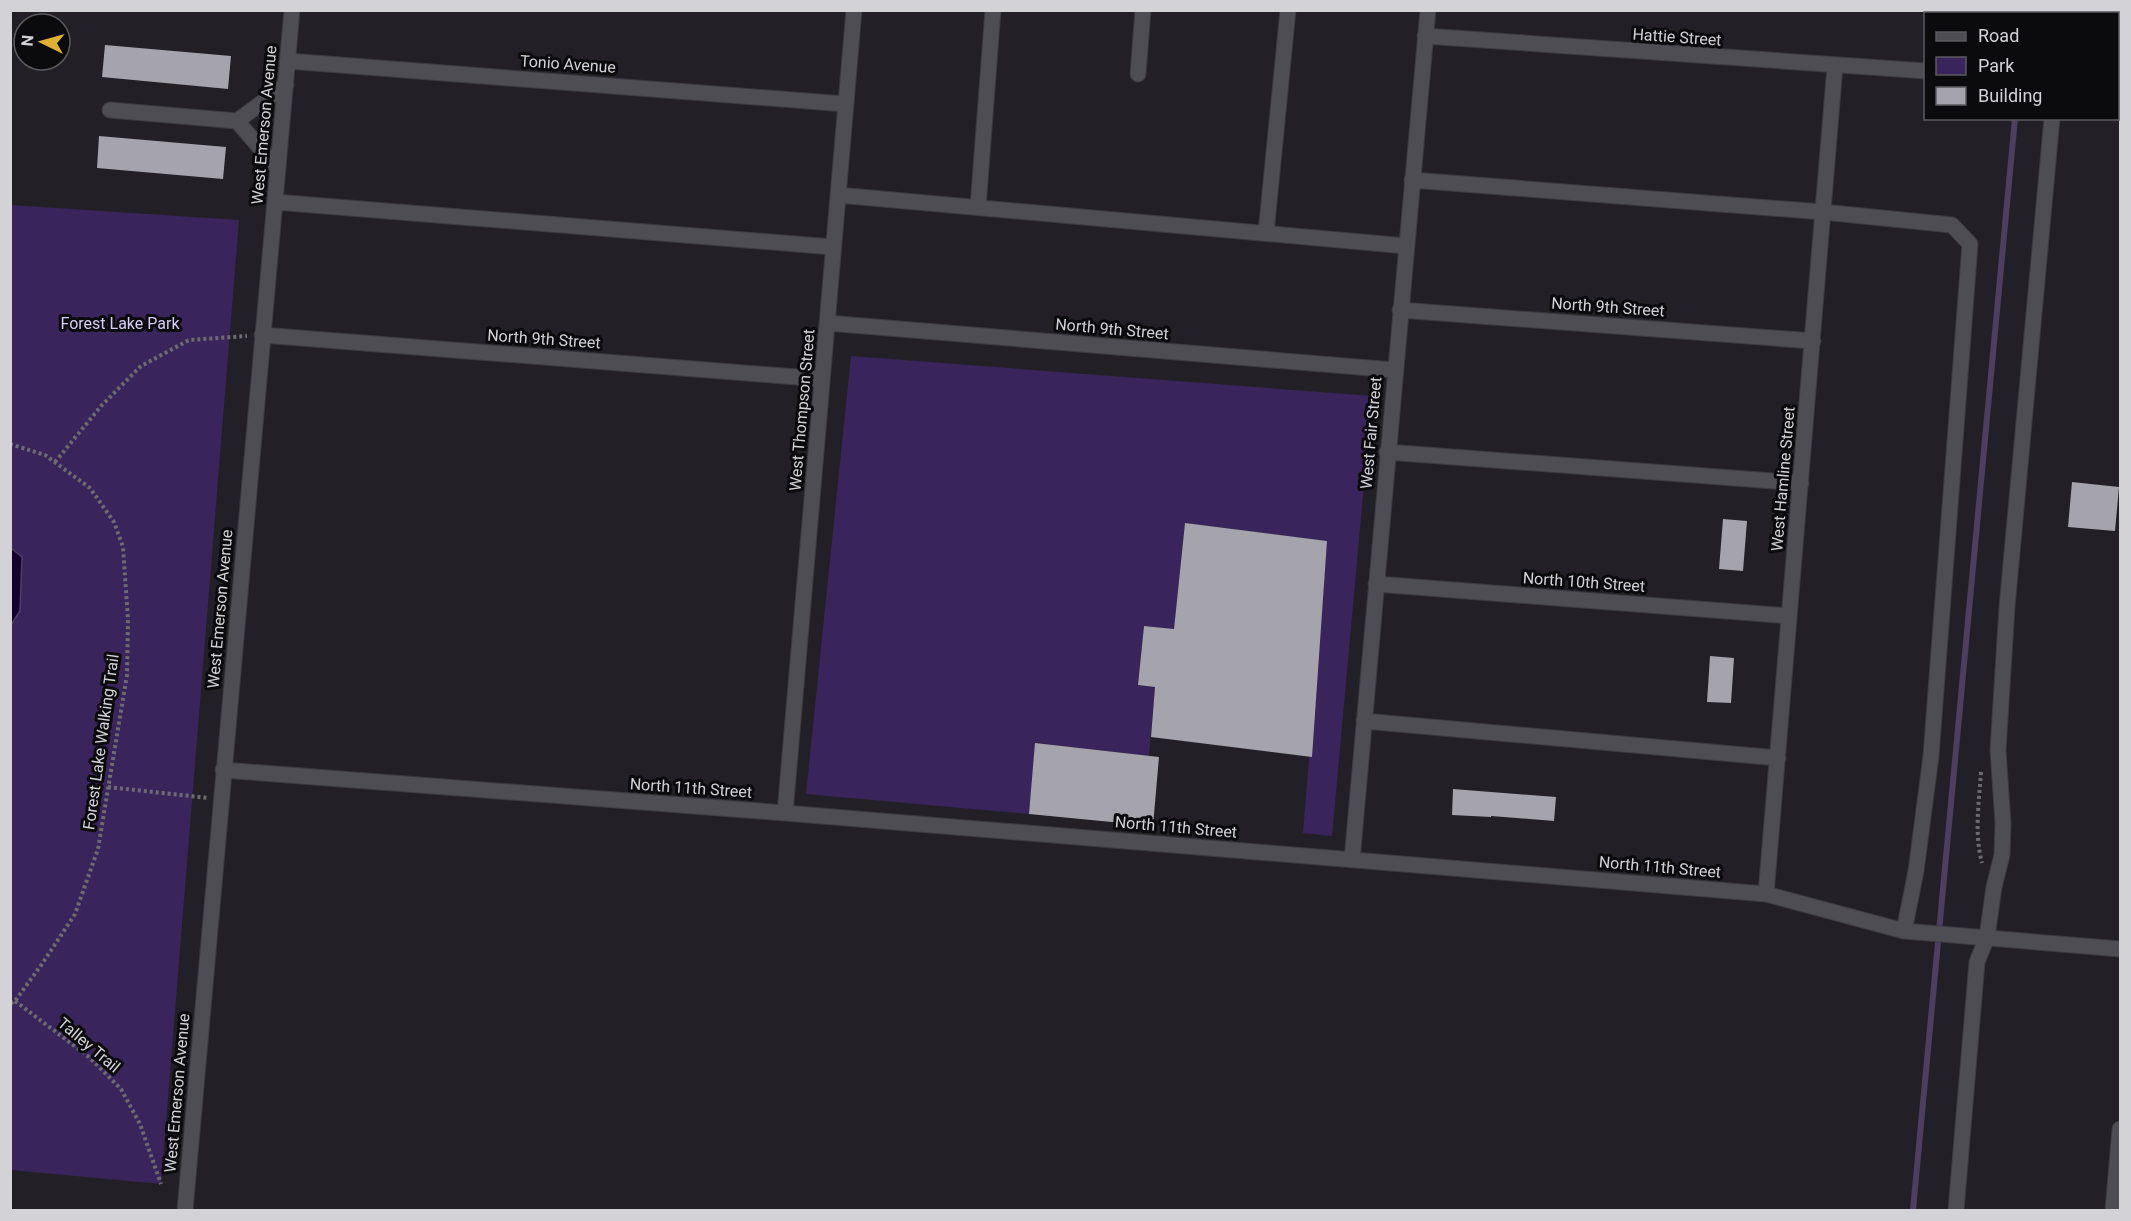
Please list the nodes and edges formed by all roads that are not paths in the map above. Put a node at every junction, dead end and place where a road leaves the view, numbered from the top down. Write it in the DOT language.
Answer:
graph roads {
  1 [pos="292,10"];
  2 [pos="854,10"];
  3 [pos="993,10"];
  4 [pos="1143,10"];
  5 [pos="1288,10"];
  6 [pos="1428,10"];
  7 [pos="1425,36"];
  8 [pos="288,61"];
  9 [pos="1835,66"];
  10 [pos="1924,71"];
  11 [pos="1138,74"];
  12 [pos="286,85"];
  13 [pos="845,104"];
  14 [pos="110,110"];
  15 [pos="2052,120"];
  16 [pos="237,122"];
  17 [pos="278,169"];
  18 [pos="1412,180"];
  19 [pos="838,195"];
  20 [pos="275,202"];
  21 [pos="978,207"];
  22 [pos="1823,212"];
  23 [pos="1266,233"];
  24 [pos="1406,246"];
  25 [pos="833,247"];
  26 [pos="1400,310"];
  27 [pos="827,323"];
  28 [pos="262,335"];
  29 [pos="1813,341"];
  30 [pos="1394,370"];
  31 [pos="822,379"];
  32 [pos="1387,452"];
  33 [pos="1801,483"];
  34 [pos="1376,585"];
  35 [pos="1789,616"];
  36 [pos="1364,721"];
  37 [pos="1778,758"];
  38 [pos="223,770"];
  39 [pos="785,813"];
  40 [pos="1352,860"];
  41 [pos="1766,894"];
  42 [pos="1904,931"];
  43 [pos="1980,937"];
  44 [pos="2121,949"];
  45 [pos="2121,1129"];
  46 [pos="2116,1206"];
  47 [pos="185,1210"];
  48 [pos="1956,1210"];
  1 -- 8 [label="street, West Emerson Avenue"];
  2 -- 13 [label="street, West Thompson Street"];
  3 -- 21 [label="street"];
  4 -- 11 [label="street"];
  5 -- 23 [label="street"];
  6 -- 7 [label="street, West Fair Street"];
  7 -- 9 [label="street, Hattie Street"];
  7 -- 18 [label="street, West Fair Street"];
  8 -- 12 [label="street, West Emerson Avenue"];
  8 -- 13 [label="street, Tonio Avenue"];
  9 -- 10 [label="street, Hattie Street"];
  9 -- 22 [label="street, West Hamline Street"];
  12 -- 16 [label="street"];
  12 -- 17 [label="street, West Emerson Avenue"];
  13 -- 19 [label="street, West Thompson Street"];
  14 -- 16 [label="street"];
  15 -- 43 [label="street"];
  16 -- 17 [label="street"];
  17 -- 20 [label="street, West Emerson Avenue"];
  18 -- 22 [label="street"];
  18 -- 24 [label="street, West Fair Street"];
  19 -- 21 [label="street"];
  19 -- 25 [label="street, West Thompson Street"];
  20 -- 25 [label="street"];
  20 -- 28 [label="street, West Emerson Avenue"];
  21 -- 23 [label="street"];
  22 -- 29 [label="street, West Hamline Street"];
  22 -- 42 [label="street"];
  23 -- 24 [label="street"];
  24 -- 26 [label="street, West Fair Street"];
  25 -- 27 [label="street, West Thompson Street"];
  26 -- 29 [label="street, North 9th Street"];
  26 -- 30 [label="street, West Fair Street"];
  27 -- 30 [label="street, North 9th Street"];
  27 -- 31 [label="street, West Thompson Street"];
  28 -- 31 [label="street, North 9th Street"];
  28 -- 38 [label="street, West Emerson Avenue"];
  29 -- 33 [label="street, West Hamline Street"];
  30 -- 32 [label="street, West Fair Street"];
  31 -- 39 [label="street, West Thompson Street"];
  32 -- 33 [label="street"];
  32 -- 34 [label="street, West Fair Street"];
  33 -- 35 [label="street, West Hamline Street"];
  34 -- 35 [label="street, North 10th Street"];
  34 -- 36 [label="street, West Fair Street"];
  35 -- 37 [label="street, West Hamline Street"];
  36 -- 37 [label="street"];
  36 -- 40 [label="street, West Fair Street"];
  37 -- 41 [label="street, West Hamline Street"];
  38 -- 39 [label="street, North 11th Street"];
  38 -- 47 [label="street, West Emerson Avenue"];
  39 -- 40 [label="street, North 11th Street"];
  40 -- 41 [label="street, North 11th Street"];
  41 -- 42 [label="street, North 11th Street"];
  42 -- 43 [label="street, North 11th Street"];
  43 -- 44 [label="street, North 11th Street"];
  43 -- 48 [label="street"];
  45 -- 46 [label="street"];
}
